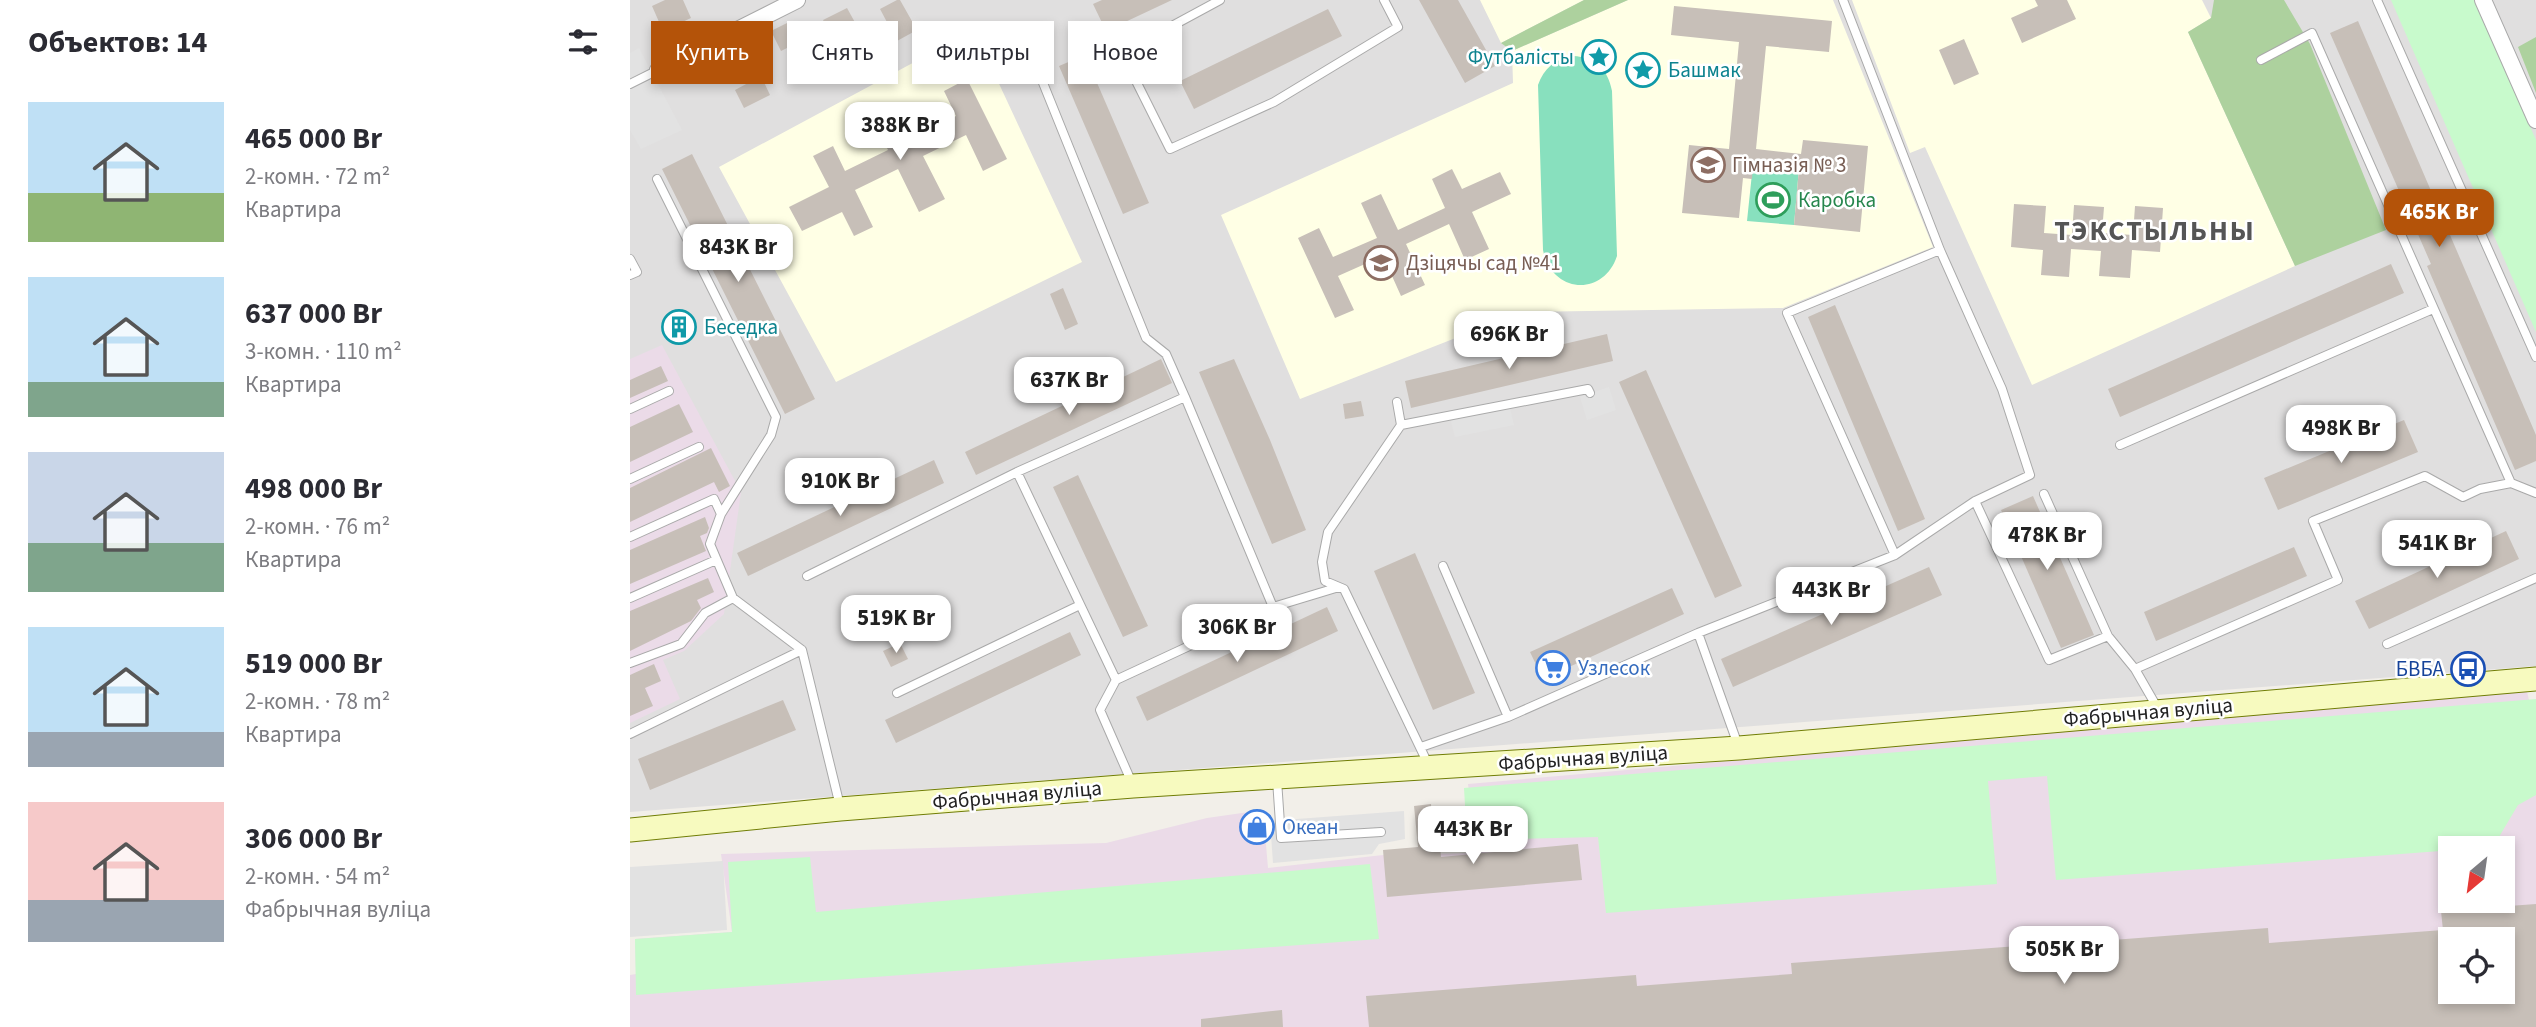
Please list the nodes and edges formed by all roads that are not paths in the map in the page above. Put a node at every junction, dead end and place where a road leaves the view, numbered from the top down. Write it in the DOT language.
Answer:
graph roads {
  1 [pos="797,0"];
  2 [pos="1220,0"];
  3 [pos="1384,0"];
  4 [pos="1843,0"];
  5 [pos="2377,0"];
  6 [pos="2483,0"];
  7 [pos="755,21"];
  8 [pos="2261,60"];
  9 [pos="651,74"];
  10 [pos="630,84"];
  11 [pos="1043,84"];
  12 [pos="2536,120"];
  13 [pos="657,179"];
  14 [pos="1940,250"];
  15 [pos="630,259"];
  16 [pos="630,275"];
  17 [pos="2432,309"];
  18 [pos="2536,357"];
  19 [pos="669,391"];
  20 [pos="1590,393"];
  21 [pos="1185,397"];
  22 [pos="1397,402"];
  23 [pos="630,409"];
  24 [pos="1401,425"];
  25 [pos="2120,445"];
  26 [pos="699,447"];
  27 [pos="1017,472"];
  28 [pos="630,479"];
  29 [pos="2511,483"];
  30 [pos="2536,493"];
  31 [pos="2044,494"];
  32 [pos="1975,500"];
  33 [pos="722,514"];
  34 [pos="630,537"];
  35 [pos="1895,555"];
  36 [pos="716,559"];
  37 [pos="1443,566"];
  38 [pos="807,576"];
  39 [pos="2536,578"];
  40 [pos="1339,587"];
  41 [pos="630,598"];
  42 [pos="733,598"];
  43 [pos="1080,605"];
  44 [pos="1273,607"];
  45 [pos="1698,633"];
  46 [pos="2108,636"];
  47 [pos="2387,644"];
  48 [pos="802,650"];
  49 [pos="630,663"];
  50 [pos="2135,669"];
  51 [pos="2536,679"];
  52 [pos="1116,680"];
  53 [pos="897,693"];
  54 [pos="2159,712"];
  55 [pos="1508,717"];
  56 [pos="630,734"];
  57 [pos="1739,748"];
  58 [pos="1425,757"];
  59 [pos="1277,777"];
  60 [pos="1133,786"];
  61 [pos="840,809"];
  62 [pos="630,831"];
  63 [pos="1381,832"];
  1 -- 7 [label="street"];
  2 -- 3 [label="lane"];
  4 -- 14 [label="lane"];
  5 -- 18 [label="lane"];
  6 -- 12 [label="street"];
  8 -- 17 [label="lane"];
  9 -- 10 [label="lane"];
  11 -- 21 [label="lane"];
  13 -- 33 [label="lane"];
  14 -- 32 [label="lane"];
  14 -- 35 [label="lane"];
  15 -- 16 [label="lane"];
  17 -- 25 [label="lane"];
  17 -- 29 [label="lane"];
  19 -- 23 [label="lane"];
  20 -- 24 [label="lane"];
  21 -- 27 [label="lane"];
  21 -- 44 [label="lane"];
  22 -- 24 [label="lane"];
  24 -- 40 [label="lane"];
  26 -- 28 [label="lane"];
  27 -- 38 [label="lane"];
  27 -- 43 [label="lane"];
  29 -- 30 [label="lane"];
  29 -- 50 [label="lane"];
  31 -- 46 [label="lane"];
  32 -- 35 [label="lane"];
  32 -- 46 [label="lane"];
  33 -- 34 [label="lane"];
  33 -- 36 [label="lane"];
  35 -- 45 [label="lane"];
  36 -- 41 [label="lane"];
  36 -- 42 [label="lane"];
  37 -- 55 [label="lane"];
  39 -- 47 [label="lane"];
  40 -- 44 [label="lane"];
  40 -- 58 [label="lane"];
  42 -- 48 [label="lane"];
  42 -- 49 [label="lane"];
  43 -- 52 [label="lane"];
  43 -- 53 [label="lane"];
  44 -- 52 [label="lane"];
  45 -- 55 [label="lane"];
  45 -- 57 [label="lane"];
  46 -- 50 [label="lane"];
  48 -- 56 [label="lane"];
  48 -- 61 [label="lane"];
  50 -- 54 [label="lane"];
  51 -- 54 [label="main road, Фабрычная вуліца"];
  52 -- 60 [label="lane"];
  54 -- 57 [label="main road, Фабрычная вуліца"];
  55 -- 58 [label="lane"];
  57 -- 58 [label="main road, Фабрычная вуліца"];
  58 -- 59 [label="main road, Фабрычная вуліца"];
  59 -- 60 [label="main road, Фабрычная вуліца"];
  59 -- 63 [label="lane"];
  60 -- 61 [label="main road, Фабрычная вуліца"];
  61 -- 62 [label="main road, Фабрычная вуліца"];
}
